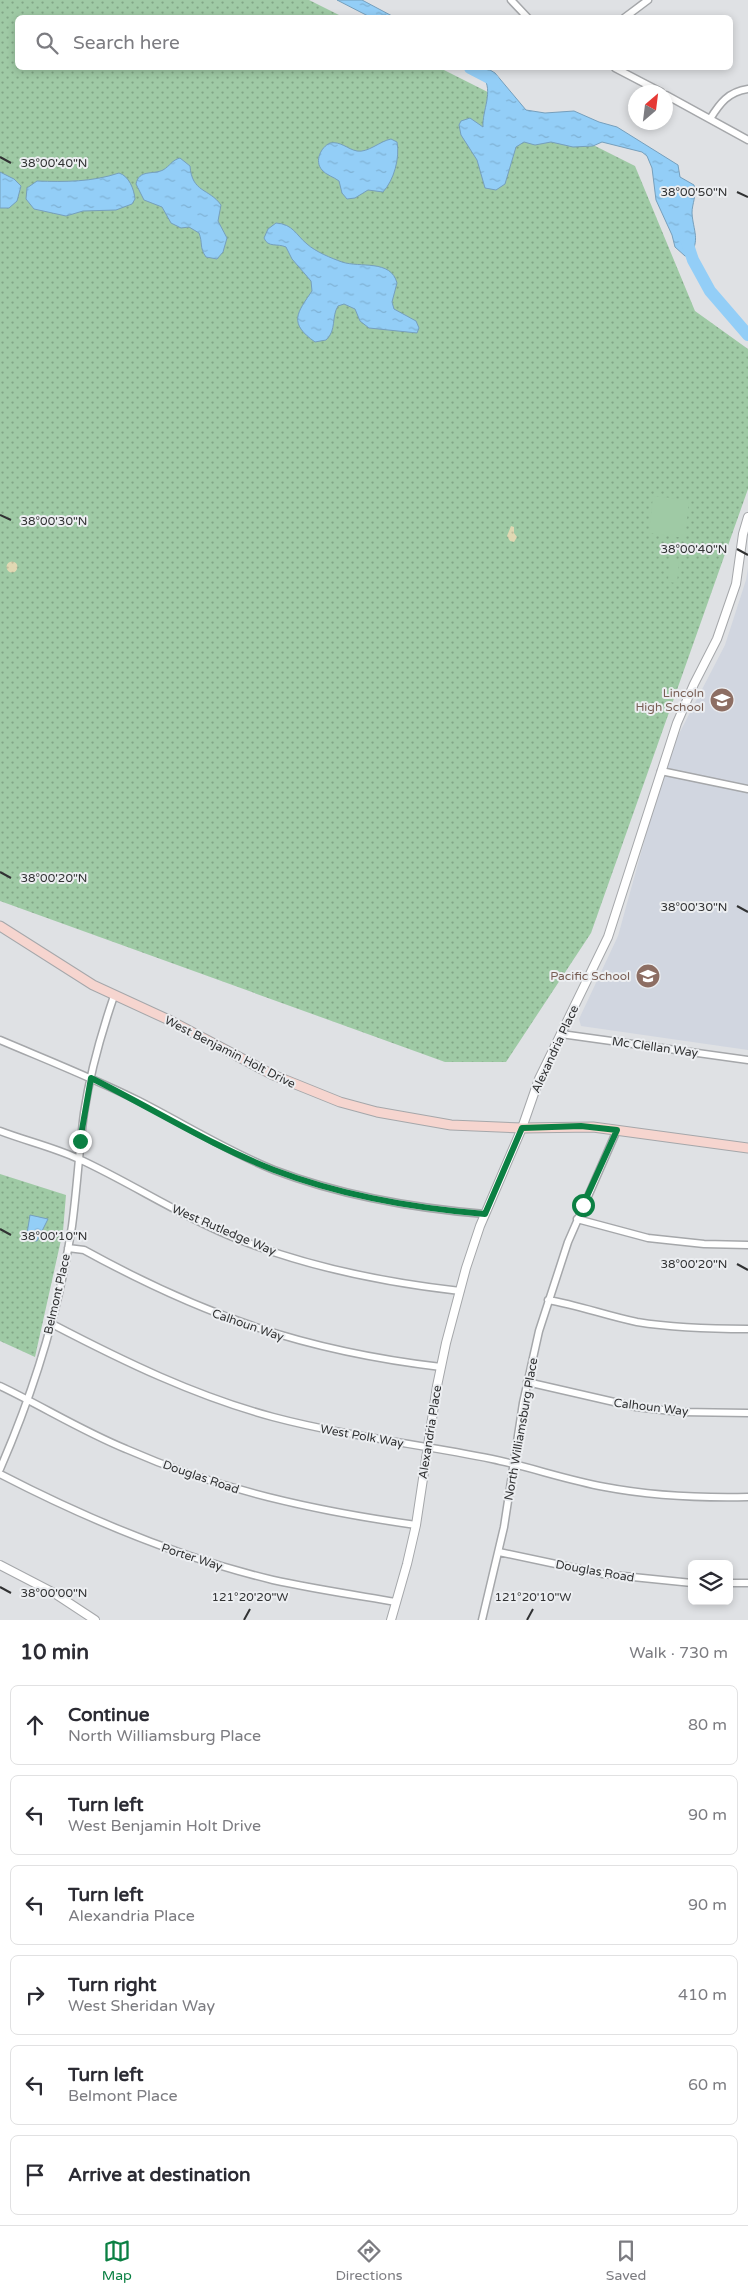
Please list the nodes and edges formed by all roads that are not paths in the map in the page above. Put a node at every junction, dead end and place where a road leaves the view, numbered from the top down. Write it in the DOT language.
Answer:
graph roads {
  1 [pos="511,0"];
  2 [pos="648,0"];
  3 [pos="525,15"];
  4 [pos="628,15"];
  5 [pos="620,70"];
  6 [pos="648,85"];
  7 [pos="748,89"];
  8 [pos="673,99"];
  9 [pos="710,119"];
  10 [pos="748,140"];
  11 [pos="748,517"];
  12 [pos="661,771"];
  13 [pos="748,788"];
  14 [pos="0,926"];
  15 [pos="114,996"];
  16 [pos="561,1034"];
  17 [pos="0,1040"];
  18 [pos="748,1060"];
  19 [pos="91,1078"];
  20 [pos="522,1128"];
  21 [pos="617,1130"];
  22 [pos="0,1131"];
  23 [pos="748,1148"];
  24 [pos="79,1159"];
  25 [pos="485,1214"];
  26 [pos="577,1219"];
  27 [pos="748,1245"];
  28 [pos="68,1248"];
  29 [pos="460,1291"];
  30 [pos="548,1300"];
  31 [pos="52,1324"];
  32 [pos="748,1329"];
  33 [pos="440,1367"];
  34 [pos="527,1382"];
  35 [pos="0,1386"];
  36 [pos="28,1400"];
  37 [pos="748,1413"];
  38 [pos="428,1446"];
  39 [pos="513,1464"];
  40 [pos="0,1469"];
  41 [pos="0,1474"];
  42 [pos="748,1497"];
  43 [pos="416,1525"];
  44 [pos="499,1552"];
  45 [pos="0,1565"];
  46 [pos="688,1583"];
  47 [pos="733,1583"];
  48 [pos="748,1583"];
  49 [pos="396,1602"];
  50 [pos="95,1620"];
  51 [pos="390,1620"];
  52 [pos="482,1620"];
  1 -- 3 [label="street"];
  2 -- 4 [label="street"];
  5 -- 6 [label="street"];
  7 -- 9 [label="street"];
  8 -- 9 [label="street"];
  9 -- 10 [label="street"];
  11 -- 12 [label="street, Alexandria Place"];
  12 -- 13 [label="street"];
  12 -- 16 [label="street, Alexandria Place"];
  14 -- 15 [label="main road, West Benjamin Holt Drive"];
  15 -- 19 [label="street, Belmont Place"];
  15 -- 20 [label="main road, West Benjamin Holt Drive"];
  16 -- 18 [label="street, Mc Clellan Way"];
  16 -- 20 [label="street, Alexandria Place"];
  17 -- 19 [label="street"];
  19 -- 24 [label="street, Belmont Place"];
  19 -- 25 [label="street"];
  20 -- 21 [label="main road, West Benjamin Holt Drive"];
  20 -- 25 [label="street, Alexandria Place"];
  21 -- 23 [label="main road, West Benjamin Holt Drive"];
  21 -- 26 [label="street, North Williamsburg Place"];
  22 -- 24 [label="street, West Rutledge Way"];
  24 -- 28 [label="street, Belmont Place"];
  24 -- 29 [label="street, West Rutledge Way"];
  25 -- 29 [label="street, Alexandria Place"];
  26 -- 27 [label="street"];
  26 -- 30 [label="street, North Williamsburg Place"];
  28 -- 31 [label="street, Belmont Place"];
  28 -- 33 [label="street, Calhoun Way"];
  29 -- 33 [label="street, Alexandria Place"];
  30 -- 32 [label="street"];
  30 -- 34 [label="street, North Williamsburg Place"];
  31 -- 36 [label="street, Belmont Place"];
  31 -- 38 [label="street, West Polk Way"];
  33 -- 38 [label="street, Alexandria Place"];
  34 -- 37 [label="street, Calhoun Way"];
  34 -- 39 [label="street, North Williamsburg Place"];
  35 -- 36 [label="street, Douglas Road"];
  36 -- 40 [label="street, Belmont Place"];
  36 -- 43 [label="street, Douglas Road"];
  38 -- 39 [label="street, West Polk Way"];
  38 -- 43 [label="street, Alexandria Place"];
  39 -- 42 [label="street, West Polk Way"];
  39 -- 44 [label="street, North Williamsburg Place"];
  41 -- 49 [label="street, Porter Way"];
  43 -- 49 [label="street, Alexandria Place"];
  44 -- 46 [label="street, Douglas Road"];
  44 -- 52 [label="street, North Williamsburg Place"];
  45 -- 50 [label="street"];
  47 -- 48 [label="street"];
  49 -- 51 [label="street, Alexandria Place"];
}
